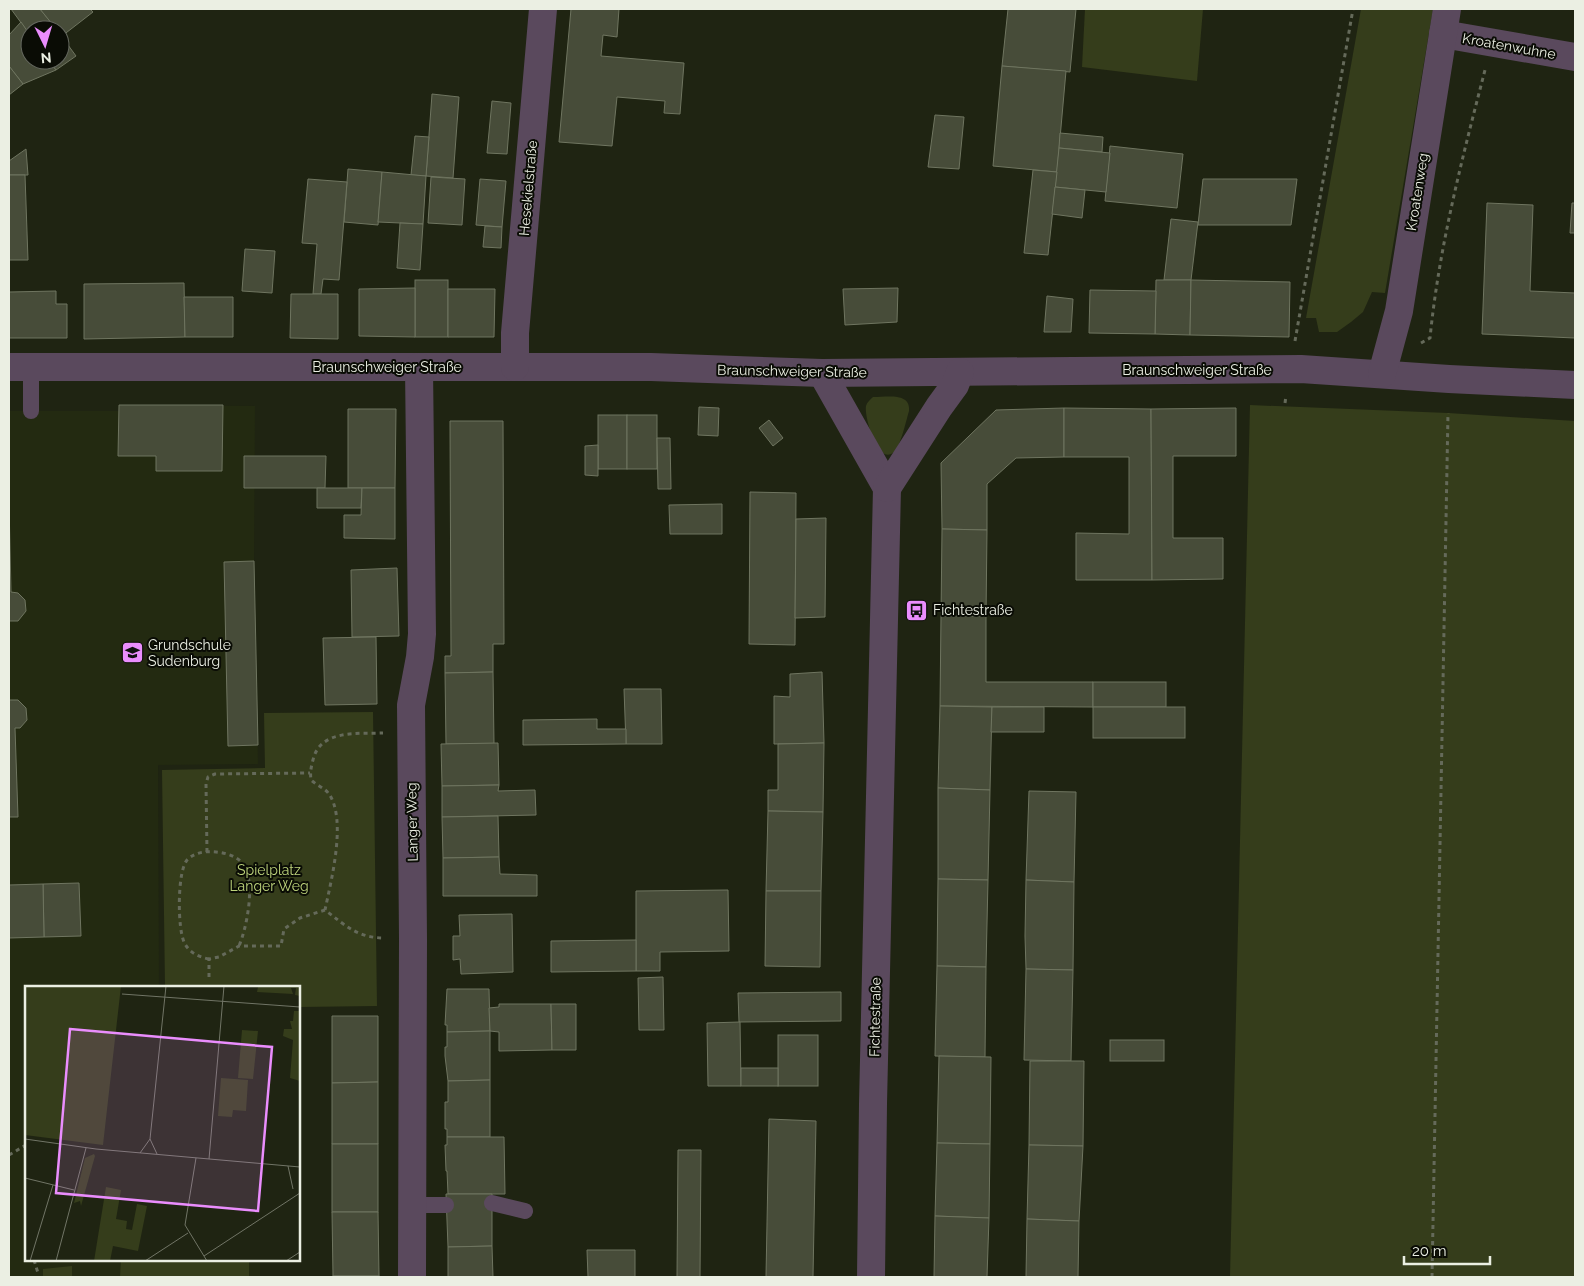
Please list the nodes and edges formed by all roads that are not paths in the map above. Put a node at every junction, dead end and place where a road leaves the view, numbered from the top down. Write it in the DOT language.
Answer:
graph roads {
  1 [pos="543,9"];
  2 [pos="1445,21"];
  3 [pos="1575,57"];
  4 [pos="20,367"];
  5 [pos="419,367"];
  6 [pos="515,367"];
  7 [pos="960,372"];
  8 [pos="822,373"];
  9 [pos="1382,374"];
  10 [pos="1575,384"];
  11 [pos="31,411"];
  12 [pos="886,488"];
  13 [pos="492,1203"];
  14 [pos="411,1205"];
  15 [pos="446,1205"];
  16 [pos="525,1212"];
  17 [pos="412,1277"];
  18 [pos="871,1277"];
  1 -- 6 [label="street, Hesekielstraße"];
  2 -- 3 [label="street, Kroatenwuhne"];
  2 -- 9 [label="street, Kroatenweg"];
  4 -- 5 [label="street, Braunschweiger Straße"];
  4 -- 11 [label="lane"];
  5 -- 6 [label="street, Braunschweiger Straße"];
  5 -- 14 [label="street, Langer Weg"];
  6 -- 8 [label="street, Braunschweiger Straße"];
  7 -- 8 [label="street, Braunschweiger Straße"];
  7 -- 9 [label="street, Braunschweiger Straße"];
  7 -- 12 [label="street"];
  8 -- 12 [label="street"];
  9 -- 10 [label="street, Braunschweiger Straße"];
  12 -- 18 [label="street, Fichtestraße"];
  13 -- 16 [label="lane"];
  14 -- 15 [label="lane"];
  14 -- 17 [label="street, Langer Weg"];
}
